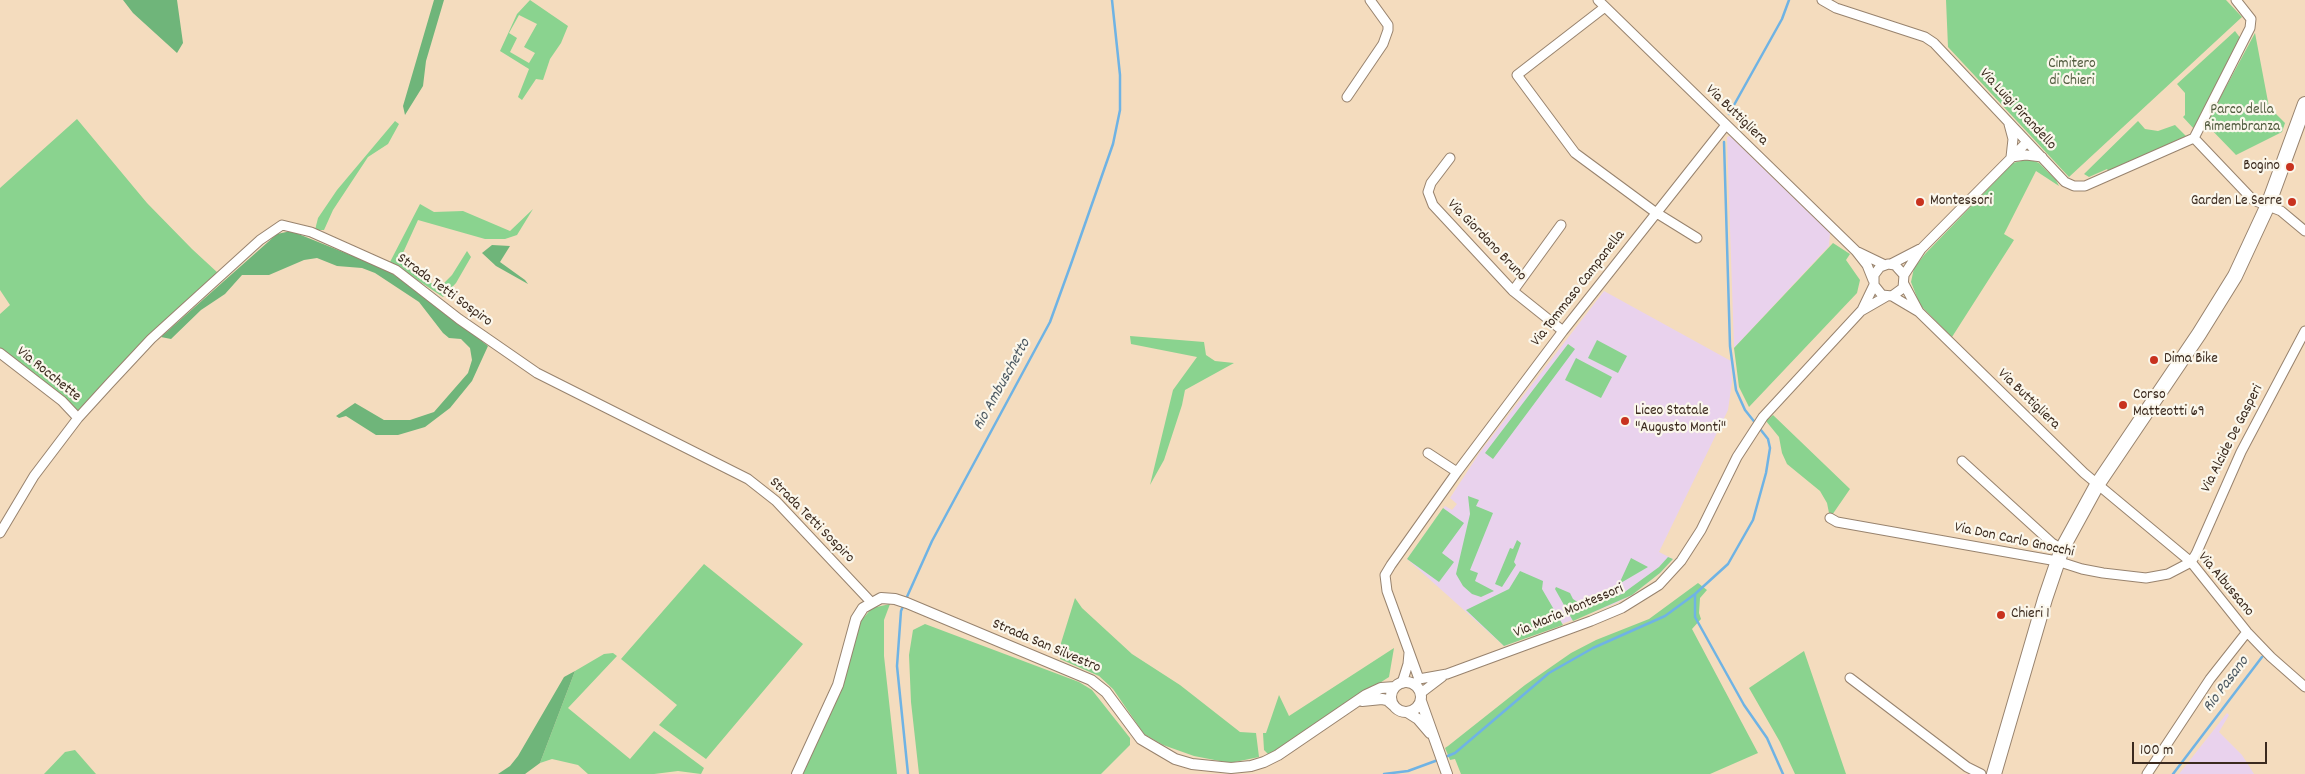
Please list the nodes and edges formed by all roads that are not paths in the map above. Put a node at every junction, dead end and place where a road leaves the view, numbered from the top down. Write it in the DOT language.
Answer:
graph roads {
  1 [pos="1370,0"];
  2 [pos="1598,0"];
  3 [pos="1822,0"];
  4 [pos="2236,0"];
  5 [pos="1605,7"];
  6 [pos="1347,97"];
  7 [pos="2305,104"];
  8 [pos="2008,121"];
  9 [pos="1726,125"];
  10 [pos="2194,138"];
  11 [pos="2027,142"];
  12 [pos="2011,157"];
  13 [pos="2042,157"];
  14 [pos="1450,158"];
  15 [pos="2268,205"];
  16 [pos="1655,212"];
  17 [pos="1561,225"];
  18 [pos="2305,230"];
  19 [pos="1697,238"];
  20 [pos="1921,248"];
  21 [pos="1856,251"];
  22 [pos="1888,264"];
  23 [pos="1904,280"];
  24 [pos="1873,283"];
  25 [pos="1513,291"];
  26 [pos="1890,296"];
  27 [pos="1862,311"];
  28 [pos="1919,312"];
  29 [pos="1563,331"];
  30 [pos="2305,331"];
  31 [pos="0,353"];
  32 [pos="78,418"];
  33 [pos="1428,453"];
  34 [pos="1962,461"];
  35 [pos="1456,472"];
  36 [pos="2097,485"];
  37 [pos="1830,518"];
  38 [pos="0,533"];
  39 [pos="2060,555"];
  40 [pos="2191,562"];
  41 [pos="871,602"];
  42 [pos="2247,632"];
  43 [pos="1409,652"];
  44 [pos="1447,674"];
  45 [pos="1850,678"];
  46 [pos="1398,685"];
  47 [pos="2305,687"];
  48 [pos="1419,689"];
  49 [pos="1356,702"];
  50 [pos="1394,706"];
  51 [pos="1407,712"];
  52 [pos="1434,739"];
  53 [pos="1445,771"];
  54 [pos="797,774"];
  55 [pos="1981,774"];
  56 [pos="1994,774"];
  57 [pos="2148,774"];
  1 -- 6 [label="street"];
  2 -- 5 [label="street, Via Buttigliera"];
  3 -- 8 [label="street, Via Luigi Pirandello"];
  4 -- 10 [label="street"];
  5 -- 9 [label="street, Via Buttigliera"];
  5 -- 16 [label="street"];
  7 -- 15 [label="main road"];
  8 -- 11 [label="street, Via Luigi Pirandello"];
  8 -- 12 [label="street"];
  9 -- 16 [label="street, Via Tommaso Campanella"];
  9 -- 21 [label="street, Via Buttigliera"];
  10 -- 13 [label="street, Via Luigi Pirandello"];
  10 -- 15 [label="street"];
  11 -- 12 [label="street"];
  11 -- 13 [label="street, Via Luigi Pirandello"];
  12 -- 13 [label="street"];
  12 -- 20 [label="street"];
  14 -- 25 [label="street, Via Giordano Bruno"];
  15 -- 18 [label="street"];
  15 -- 36 [label="main road"];
  16 -- 19 [label="street"];
  16 -- 29 [label="street, Via Tommaso Campanella"];
  17 -- 25 [label="street"];
  20 -- 22 [label="street"];
  20 -- 23 [label="street"];
  21 -- 22 [label="street, Via Buttigliera"];
  21 -- 24 [label="street, Via Buttigliera"];
  22 -- 23 [label="street"];
  22 -- 24 [label="street"];
  23 -- 26 [label="street"];
  23 -- 28 [label="street, Via Buttigliera"];
  24 -- 26 [label="street"];
  24 -- 27 [label="street, Via Maria Montessori"];
  25 -- 29 [label="street, Via Giordano Bruno"];
  26 -- 27 [label="street, Via Maria Montessori"];
  26 -- 28 [label="street, Via Buttigliera"];
  27 -- 44 [label="street, Via Maria Montessori"];
  28 -- 36 [label="street, Via Buttigliera"];
  29 -- 35 [label="street, Via Tommaso Campanella"];
  30 -- 40 [label="street, Via Alcide De Gasperi"];
  31 -- 32 [label="street, Via Rocchette"];
  32 -- 38 [label="street, Strada Tetti Sospiro"];
  32 -- 41 [label="street, Strada Tetti Sospiro"];
  33 -- 35 [label="street"];
  34 -- 39 [label="street"];
  35 -- 43 [label="street, Via Tommaso Campanella"];
  36 -- 39 [label="main road"];
  36 -- 40 [label="street, Via Albussano"];
  37 -- 39 [label="street, Via Don Carlo Gnocchi"];
  39 -- 40 [label="street, Via Don Carlo Gnocchi"];
  39 -- 56 [label="main road"];
  40 -- 42 [label="street, Via Albussano"];
  41 -- 49 [label="street, Strada San Silvestro"];
  41 -- 54 [label="street"];
  42 -- 47 [label="street, Via Albussano"];
  42 -- 57 [label="street"];
  43 -- 46 [label="street"];
  43 -- 48 [label="street, Via Tommaso Campanella"];
  44 -- 48 [label="street, Via Maria Montessori"];
  44 -- 48 [label="street, Via Maria Montessori"];
  45 -- 55 [label="street"];
  46 -- 48 [label="street"];
  46 -- 49 [label="street, Strada San Silvestro"];
  46 -- 50 [label="street"];
  48 -- 51 [label="street"];
  48 -- 52 [label="street"];
  49 -- 50 [label="street, Strada San Silvestro"];
  50 -- 51 [label="street"];
  51 -- 52 [label="street"];
  52 -- 53 [label="street"];
}
